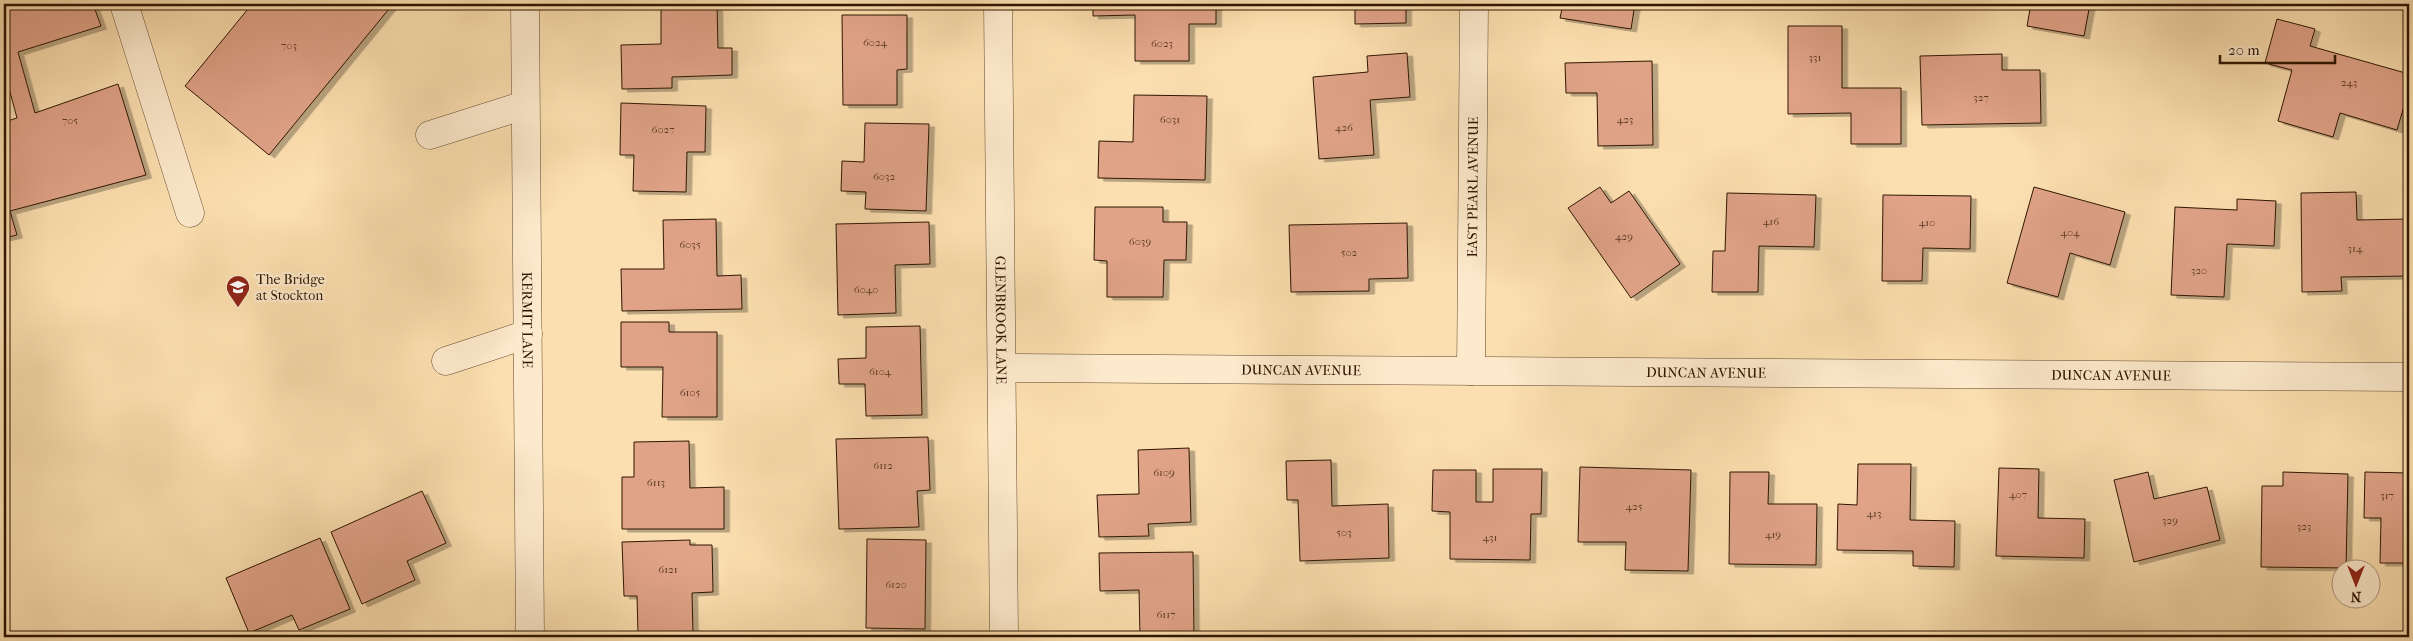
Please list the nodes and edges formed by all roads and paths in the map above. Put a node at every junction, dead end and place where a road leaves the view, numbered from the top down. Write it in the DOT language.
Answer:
graph roads {
  1 [pos="124,4"];
  2 [pos="525,4"];
  3 [pos="998,4"];
  4 [pos="1474,4"];
  5 [pos="525,105"];
  6 [pos="430,135"];
  7 [pos="190,213"];
  8 [pos="528,334"];
  9 [pos="446,361"];
  10 [pos="1002,368"];
  11 [pos="1471,371"];
  12 [pos="2409,377"];
  13 [pos="530,637"];
  14 [pos="1004,637"];
  1 -- 7 [label="street"];
  2 -- 5 [label="street, KERMIT LANE"];
  3 -- 10 [label="street, GLENBROOK LANE"];
  4 -- 11 [label="street, EAST PEARL AVENUE"];
  5 -- 6 [label="street"];
  5 -- 8 [label="street, KERMIT LANE"];
  8 -- 9 [label="street"];
  8 -- 13 [label="street, KERMIT LANE"];
  10 -- 11 [label="street, DUNCAN AVENUE"];
  10 -- 14 [label="street, GLENBROOK LANE"];
  11 -- 12 [label="street, DUNCAN AVENUE"];
}
